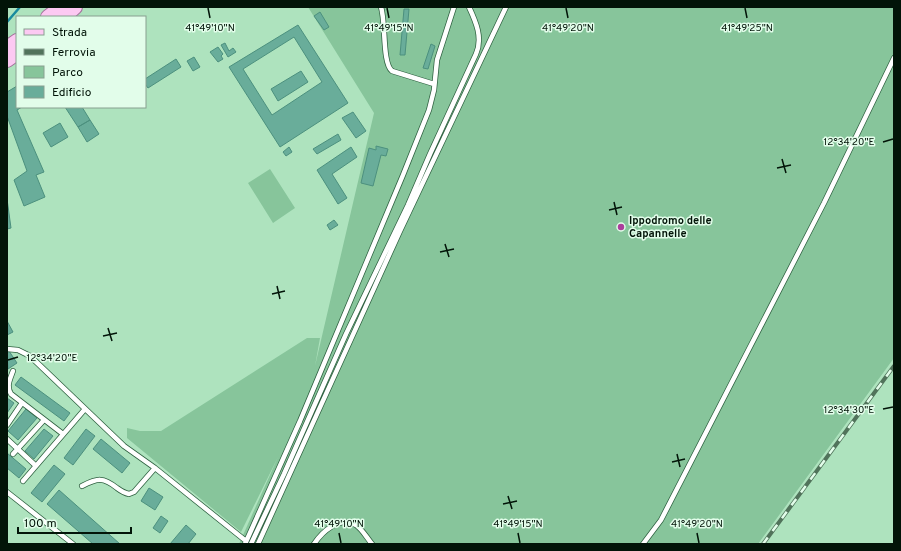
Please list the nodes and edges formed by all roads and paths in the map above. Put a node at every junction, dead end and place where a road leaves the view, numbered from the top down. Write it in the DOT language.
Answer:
graph roads {
  1 [pos="61,7"];
  2 [pos="75,7"];
  3 [pos="381,7"];
  4 [pos="454,7"];
  5 [pos="469,7"];
  6 [pos="506,7"];
  7 [pos="49,16"];
  8 [pos="65,16"];
  9 [pos="16,42"];
  10 [pos="7,48"];
  11 [pos="16,54"];
  12 [pos="894,58"];
  13 [pos="7,60"];
  14 [pos="434,84"];
  15 [pos="7,349"];
  16 [pos="13,371"];
  17 [pos="22,403"];
  18 [pos="84,409"];
  19 [pos="44,420"];
  20 [pos="7,425"];
  21 [pos="63,434"];
  22 [pos="7,439"];
  23 [pos="18,449"];
  24 [pos="13,454"];
  25 [pos="36,466"];
  26 [pos="155,468"];
  27 [pos="23,481"];
  28 [pos="82,486"];
  29 [pos="7,492"];
  30 [pos="247,543"];
  31 [pos="73,544"];
  32 [pos="258,544"];
  33 [pos="314,544"];
  34 [pos="372,544"];
  35 [pos="643,544"];
  1 -- 7 [label="main road"];
  2 -- 8 [label="main road"];
  3 -- 14 [label="lane"];
  4 -- 14 [label="lane"];
  5 -- 30 [label="lane"];
  6 -- 32 [label="lane"];
  9 -- 10 [label="main road"];
  11 -- 13 [label="main road"];
  12 -- 35 [label="lane"];
  14 -- 30 [label="lane"];
  15 -- 18 [label="lane"];
  16 -- 17 [label="lane"];
  17 -- 19 [label="lane"];
  17 -- 20 [label="lane"];
  18 -- 21 [label="lane"];
  18 -- 26 [label="lane"];
  19 -- 21 [label="lane"];
  19 -- 23 [label="lane"];
  21 -- 25 [label="lane"];
  22 -- 23 [label="lane"];
  23 -- 24 [label="lane"];
  23 -- 25 [label="lane"];
  25 -- 27 [label="lane"];
  26 -- 28 [label="lane"];
  26 -- 30 [label="lane"];
  29 -- 31 [label="lane"];
  33 -- 34 [label="lane"];
}
